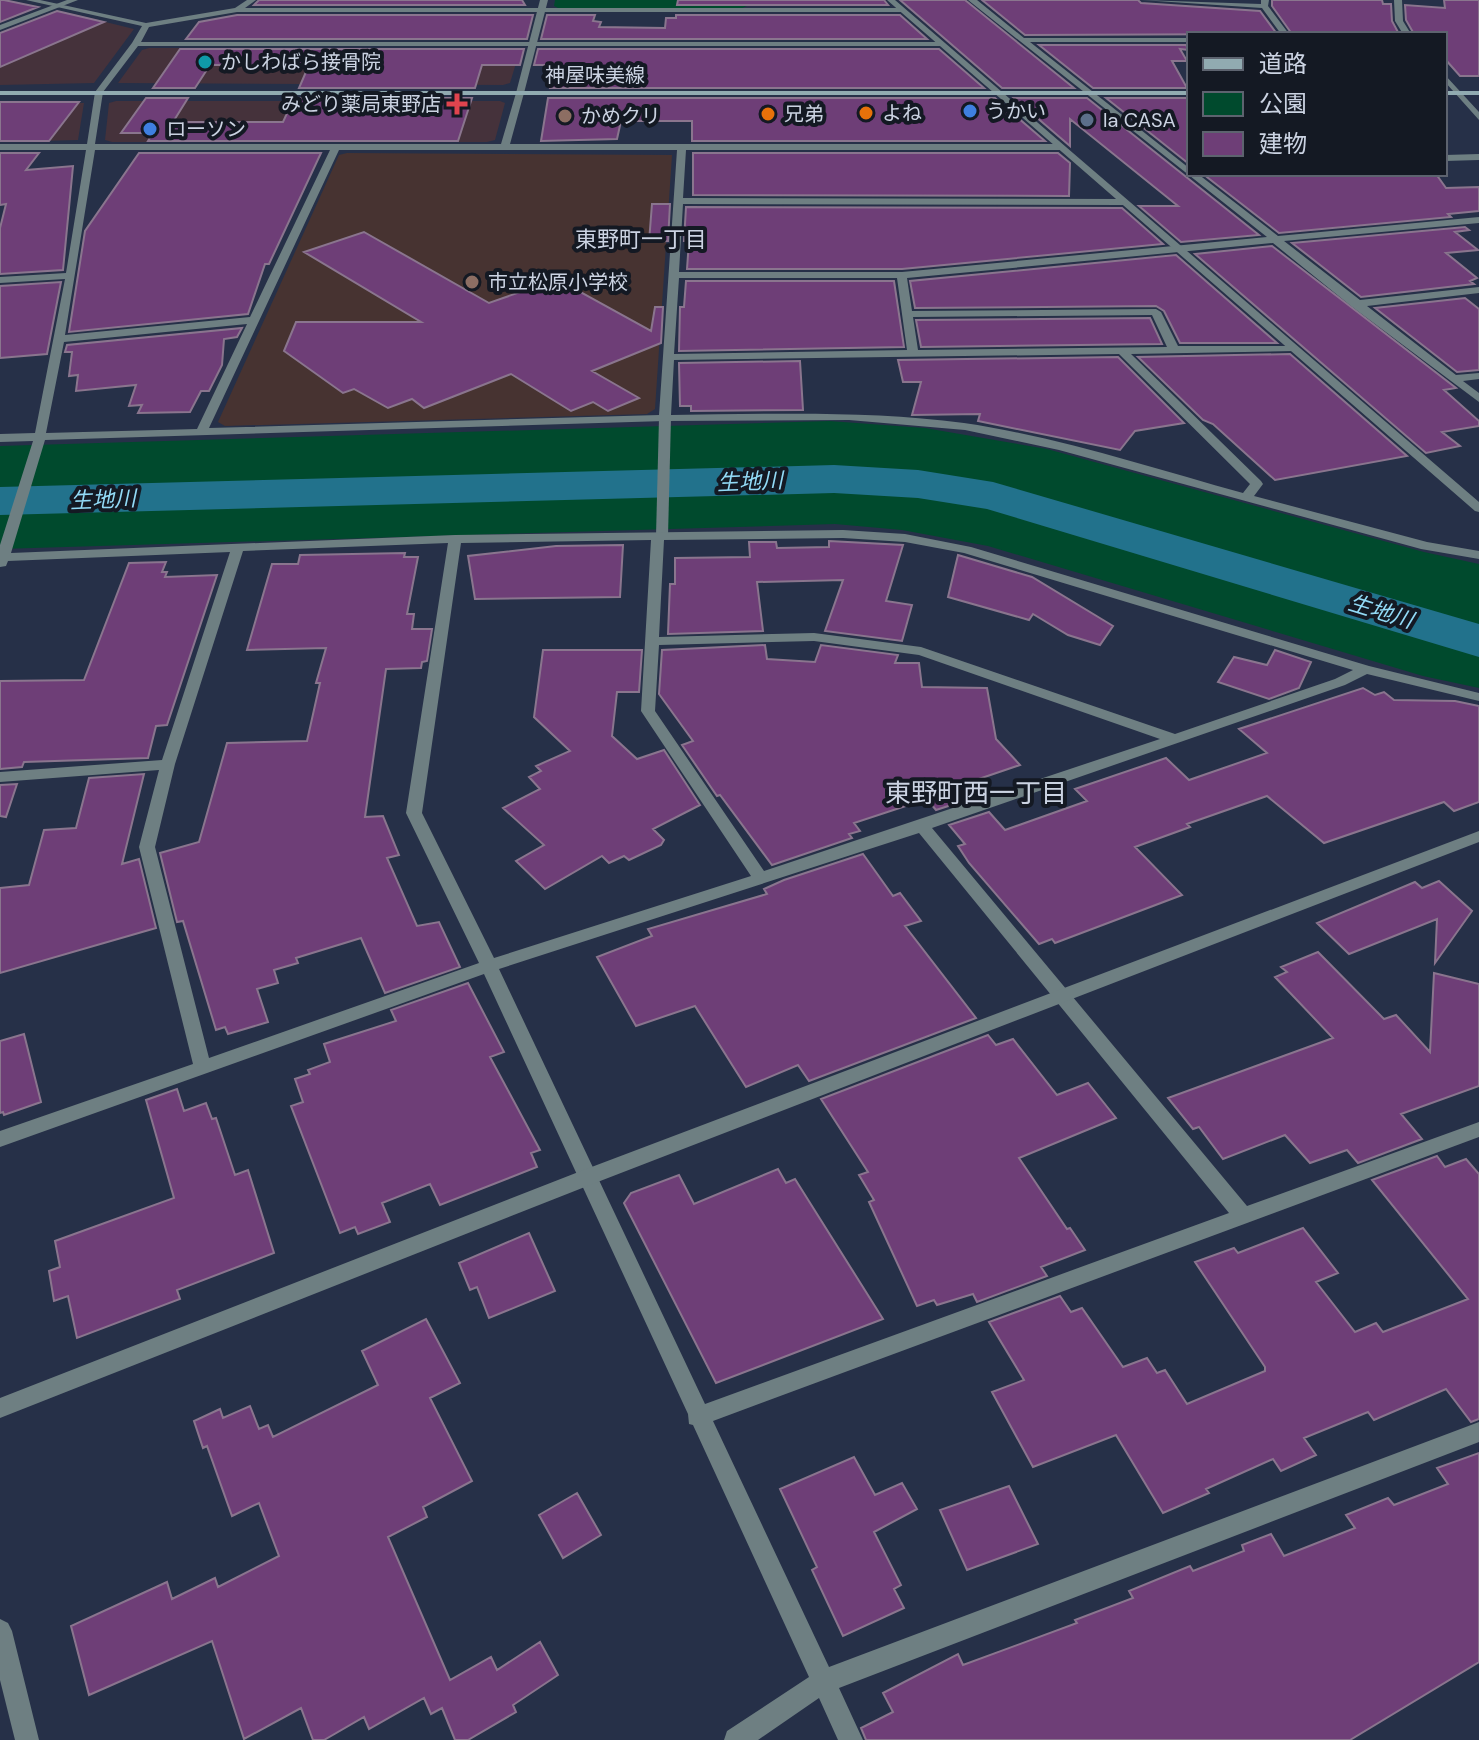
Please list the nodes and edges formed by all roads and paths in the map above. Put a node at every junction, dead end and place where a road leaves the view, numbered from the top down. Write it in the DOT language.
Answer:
graph roads {
  1 [pos="30,0"];
  2 [pos="74,0"];
  3 [pos="252,0"];
  4 [pos="544,0"];
  5 [pos="752,0"];
  6 [pos="891,0"];
  7 [pos="972,0"];
  8 [pos="1145,0"];
  9 [pos="1398,0"];
  10 [pos="1264,3"];
  11 [pos="58,6"];
  12 [pos="237,10"];
  13 [pos="542,10"];
  14 [pos="751,10"];
  15 [pos="901,10"];
  16 [pos="146,25"];
  17 [pos="0,28"];
  18 [pos="1284,32"];
  19 [pos="1406,32"];
  20 [pos="1023,40"];
  21 [pos="1187,40"];
  22 [pos="136,44"];
  23 [pos="533,44"];
  24 [pos="940,44"];
  25 [pos="1447,79"];
  26 [pos="99,92"];
  27 [pos="0,93"];
  28 [pos="520,93"];
  29 [pos="999,93"];
  30 [pos="1091,93"];
  31 [pos="1187,93"];
  32 [pos="1447,93"];
  33 [pos="1460,93"];
  34 [pos="1479,93"];
  35 [pos="1479,117"];
  36 [pos="0,147"];
  37 [pos="92,147"];
  38 [pos="505,147"];
  39 [pos="1061,147"];
  40 [pos="335,148"];
  41 [pos="682,148"];
  42 [pos="1479,157"];
  43 [pos="1172,158"];
  44 [pos="1187,158"];
  45 [pos="1447,158"];
  46 [pos="1187,170"];
  47 [pos="1194,176"];
  48 [pos="680,201"];
  49 [pos="1124,202"];
  50 [pos="1479,220"];
  51 [pos="1272,239"];
  52 [pos="1177,249"];
  53 [pos="674,275"];
  54 [pos="902,275"];
  55 [pos="71,276"];
  56 [pos="0,280"];
  57 [pos="1479,290"];
  58 [pos="1355,304"];
  59 [pos="907,314"];
  60 [pos="254,320"];
  61 [pos="59,339"];
  62 [pos="1293,348"];
  63 [pos="1174,349"];
  64 [pos="1121,350"];
  65 [pos="913,353"];
  66 [pos="671,357"];
  67 [pos="1479,376"];
  68 [pos="1454,379"];
  69 [pos="1479,399"];
  70 [pos="665,418"];
  71 [pos="202,431"];
  72 [pos="0,438"];
  73 [pos="39,440"];
  74 [pos="1247,496"];
  75 [pos="1479,508"];
  76 [pos="660,536"];
  77 [pos="455,539"];
  78 [pos="237,549"];
  79 [pos="1479,555"];
  80 [pos="2,557"];
  81 [pos="654,641"];
  82 [pos="1365,669"];
  83 [pos="1479,697"];
  84 [pos="1172,738"];
  85 [pos="168,764"];
  86 [pos="0,777"];
  87 [pos="922,826"];
  88 [pos="1479,836"];
  89 [pos="760,877"];
  90 [pos="489,966"];
  91 [pos="1061,996"];
  92 [pos="202,1065"];
  93 [pos="1479,1129"];
  94 [pos="0,1139"];
  95 [pos="588,1177"];
  96 [pos="1243,1215"];
  97 [pos="0,1408"];
  98 [pos="697,1417"];
  99 [pos="1479,1432"];
  100 [pos="0,1631"];
  101 [pos="822,1682"];
  102 [pos="27,1740"];
  103 [pos="736,1740"];
  104 [pos="851,1740"];
  1 -- 11 [label="street"];
  2 -- 11 [label="street"];
  3 -- 12 [label="street"];
  4 -- 13 [label="street"];
  5 -- 14 [label="street"];
  6 -- 15 [label="street"];
  7 -- 20 [label="street"];
  8 -- 10 [label="street"];
  9 -- 19 [label="street"];
  10 -- 18 [label="street"];
  11 -- 16 [label="street"];
  11 -- 17 [label="street"];
  12 -- 13 [label="street"];
  12 -- 16 [label="street"];
  13 -- 14 [label="street"];
  13 -- 23 [label="street"];
  14 -- 15 [label="street"];
  15 -- 24 [label="street"];
  16 -- 22 [label="street"];
  20 -- 21 [label="street"];
  20 -- 30 [label="street"];
  22 -- 23 [label="street"];
  22 -- 26 [label="street"];
  23 -- 24 [label="street"];
  23 -- 28 [label="street"];
  24 -- 29 [label="street"];
  25 -- 33 [label="street"];
  26 -- 27 [label="main road, 神屋味美線"];
  26 -- 28 [label="main road, 神屋味美線"];
  26 -- 37 [label="street"];
  28 -- 29 [label="main road, 神屋味美線"];
  28 -- 38 [label="street"];
  29 -- 30 [label="main road, 神屋味美線"];
  29 -- 39 [label="street"];
  30 -- 31 [label="main road, 神屋味美線"];
  30 -- 43 [label="street"];
  32 -- 33 [label="main road"];
  33 -- 34 [label="main road"];
  33 -- 35 [label="street"];
  36 -- 37 [label="street"];
  37 -- 40 [label="street"];
  37 -- 55 [label="street"];
  38 -- 40 [label="street"];
  38 -- 41 [label="street"];
  39 -- 41 [label="street"];
  39 -- 49 [label="street"];
  40 -- 60 [label="street"];
  41 -- 48 [label="street"];
  42 -- 45 [label="street"];
  43 -- 44 [label="street"];
  43 -- 46 [label="street"];
  47 -- 51 [label="street"];
  48 -- 49 [label="street"];
  48 -- 53 [label="street"];
  49 -- 52 [label="street"];
  50 -- 51 [label="street"];
  51 -- 52 [label="street"];
  51 -- 58 [label="street"];
  52 -- 54 [label="street"];
  52 -- 62 [label="street"];
  53 -- 54 [label="street"];
  53 -- 66 [label="street"];
  54 -- 59 [label="street"];
  55 -- 56 [label="street"];
  55 -- 61 [label="street"];
  57 -- 58 [label="street"];
  58 -- 68 [label="street"];
  59 -- 63 [label="street"];
  59 -- 65 [label="street"];
  60 -- 61 [label="street"];
  60 -- 71 [label="street"];
  61 -- 73 [label="street"];
  62 -- 63 [label="street"];
  62 -- 75 [label="street"];
  63 -- 64 [label="street"];
  64 -- 65 [label="street"];
  64 -- 74 [label="street"];
  65 -- 66 [label="street"];
  66 -- 70 [label="street"];
  67 -- 68 [label="street"];
  68 -- 69 [label="street"];
  70 -- 71 [label="street"];
  70 -- 74 [label="street"];
  70 -- 76 [label="street"];
  71 -- 73 [label="street"];
  72 -- 73 [label="street"];
  73 -- 80 [label="street"];
  74 -- 79 [label="street"];
  76 -- 77 [label="street"];
  76 -- 81 [label="street"];
  76 -- 82 [label="street"];
  77 -- 78 [label="street"];
  77 -- 90 [label="street"];
  78 -- 80 [label="street"];
  78 -- 85 [label="street"];
  81 -- 84 [label="street"];
  81 -- 89 [label="street"];
  82 -- 83 [label="street"];
  82 -- 84 [label="street"];
  84 -- 87 [label="street"];
  85 -- 86 [label="street"];
  85 -- 92 [label="street"];
  87 -- 89 [label="street"];
  87 -- 91 [label="street"];
  88 -- 91 [label="street"];
  89 -- 90 [label="street"];
  90 -- 92 [label="street"];
  90 -- 95 [label="street"];
  91 -- 95 [label="street"];
  91 -- 96 [label="street"];
  92 -- 94 [label="street"];
  93 -- 96 [label="street"];
  95 -- 97 [label="street"];
  95 -- 98 [label="street"];
  96 -- 98 [label="street"];
  98 -- 101 [label="street"];
  99 -- 101 [label="street"];
  100 -- 102 [label="street"];
  101 -- 103 [label="street"];
  101 -- 104 [label="street"];
}
